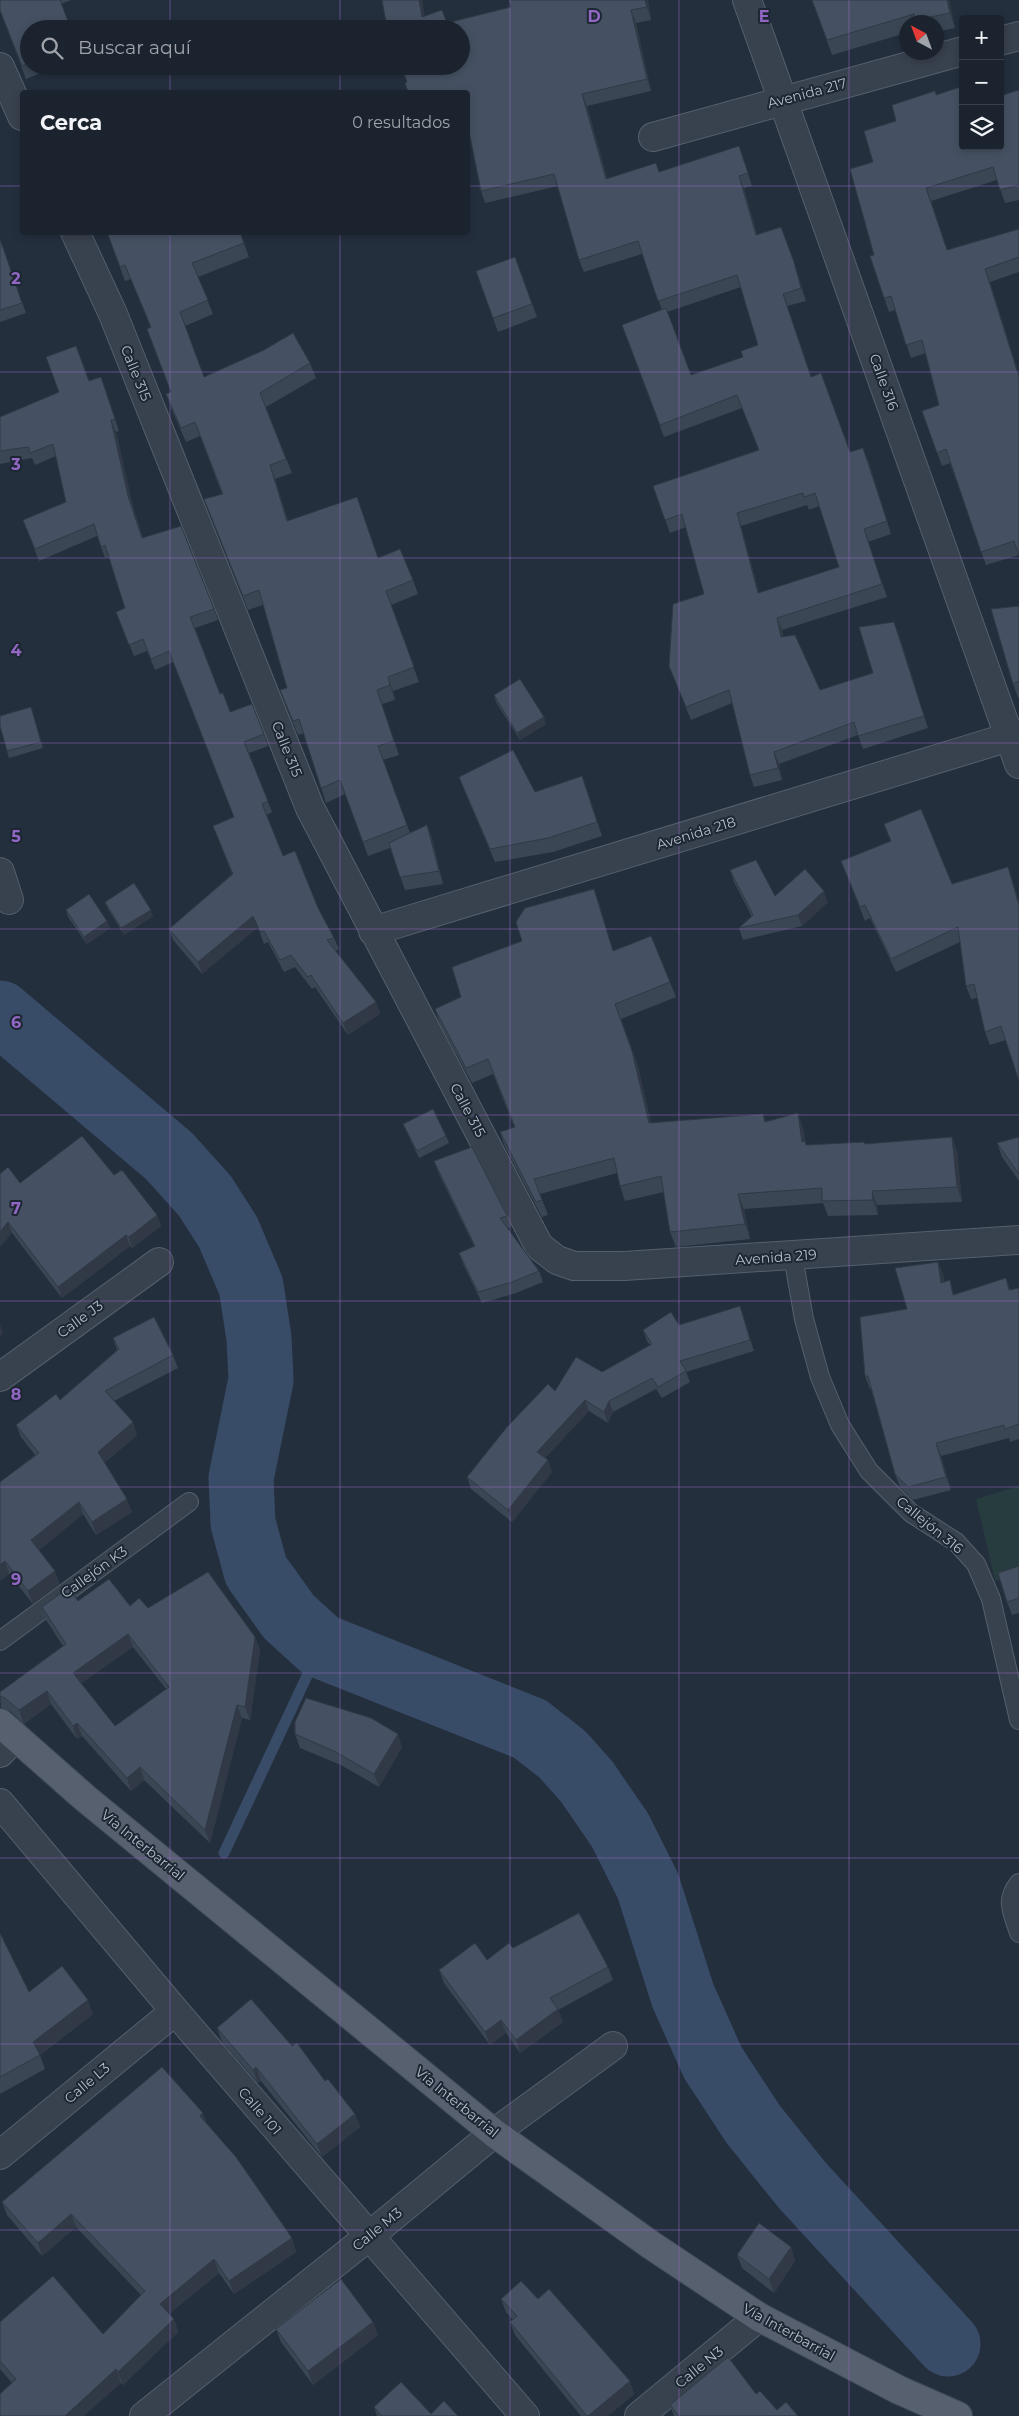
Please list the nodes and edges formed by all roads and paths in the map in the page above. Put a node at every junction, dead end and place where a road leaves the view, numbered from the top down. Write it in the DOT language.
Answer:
graph roads {
  1 [pos="748,0"];
  2 [pos="1019,36"];
  3 [pos="1004,40"];
  4 [pos="959,52"];
  5 [pos="0,66"];
  6 [pos="783,99"];
  7 [pos="20,111"];
  8 [pos="652,137"];
  9 [pos="77,235"];
  10 [pos="1015,735"];
  11 [pos="1019,764"];
  12 [pos="0,872"];
  13 [pos="9,900"];
  14 [pos="373,931"];
  15 [pos="1019,1240"];
  16 [pos="539,1246"];
  17 [pos="794,1256"];
  18 [pos="159,1262"];
  19 [pos="0,1377"];
  20 [pos="189,1502"];
  21 [pos="0,1642"];
  22 [pos="1019,1720"];
  23 [pos="5,1738"];
  24 [pos="0,1803"];
  25 [pos="1019,1883"];
  26 [pos="1019,1933"];
  27 [pos="175,2011"];
  28 [pos="613,2046"];
  29 [pos="494,2133"];
  30 [pos="0,2155"];
  31 [pos="368,2237"];
  32 [pos="759,2317"];
  33 [pos="144,2416"];
  34 [pos="525,2416"];
  35 [pos="639,2416"];
  36 [pos="958,2416"];
  1 -- 6 [label="street, Calle 316"];
  2 -- 3 [label="street"];
  4 -- 6 [label="street, Avenida 217"];
  5 -- 7 [label="street"];
  6 -- 8 [label="street, Avenida 217"];
  6 -- 10 [label="street, Calle 316"];
  9 -- 14 [label="street, Calle 315"];
  10 -- 11 [label="street, Calle 316"];
  10 -- 14 [label="street, Avenida 218"];
  12 -- 13 [label="street"];
  14 -- 16 [label="street, Calle 315"];
  15 -- 17 [label="street, Avenida 219"];
  16 -- 17 [label="street, Avenida 219"];
  17 -- 22 [label="lane, Callejón 316"];
  18 -- 19 [label="street, Calle J3"];
  20 -- 21 [label="lane, Callejón K3"];
  23 -- 29 [label="main road, Vía Interbarrial"];
  24 -- 27 [label="street, Calle 101"];
  25 -- 26 [label="lane"];
  27 -- 30 [label="street, Calle L3"];
  27 -- 31 [label="street, Calle 101"];
  28 -- 29 [label="street, Calle M3"];
  29 -- 31 [label="street, Calle M3"];
  29 -- 32 [label="main road, Vía Interbarrial"];
  31 -- 33 [label="street, Calle M3"];
  31 -- 34 [label="street, Calle 101"];
  32 -- 35 [label="street, Calle N3"];
  32 -- 36 [label="main road, Vía Interbarrial"];
}
